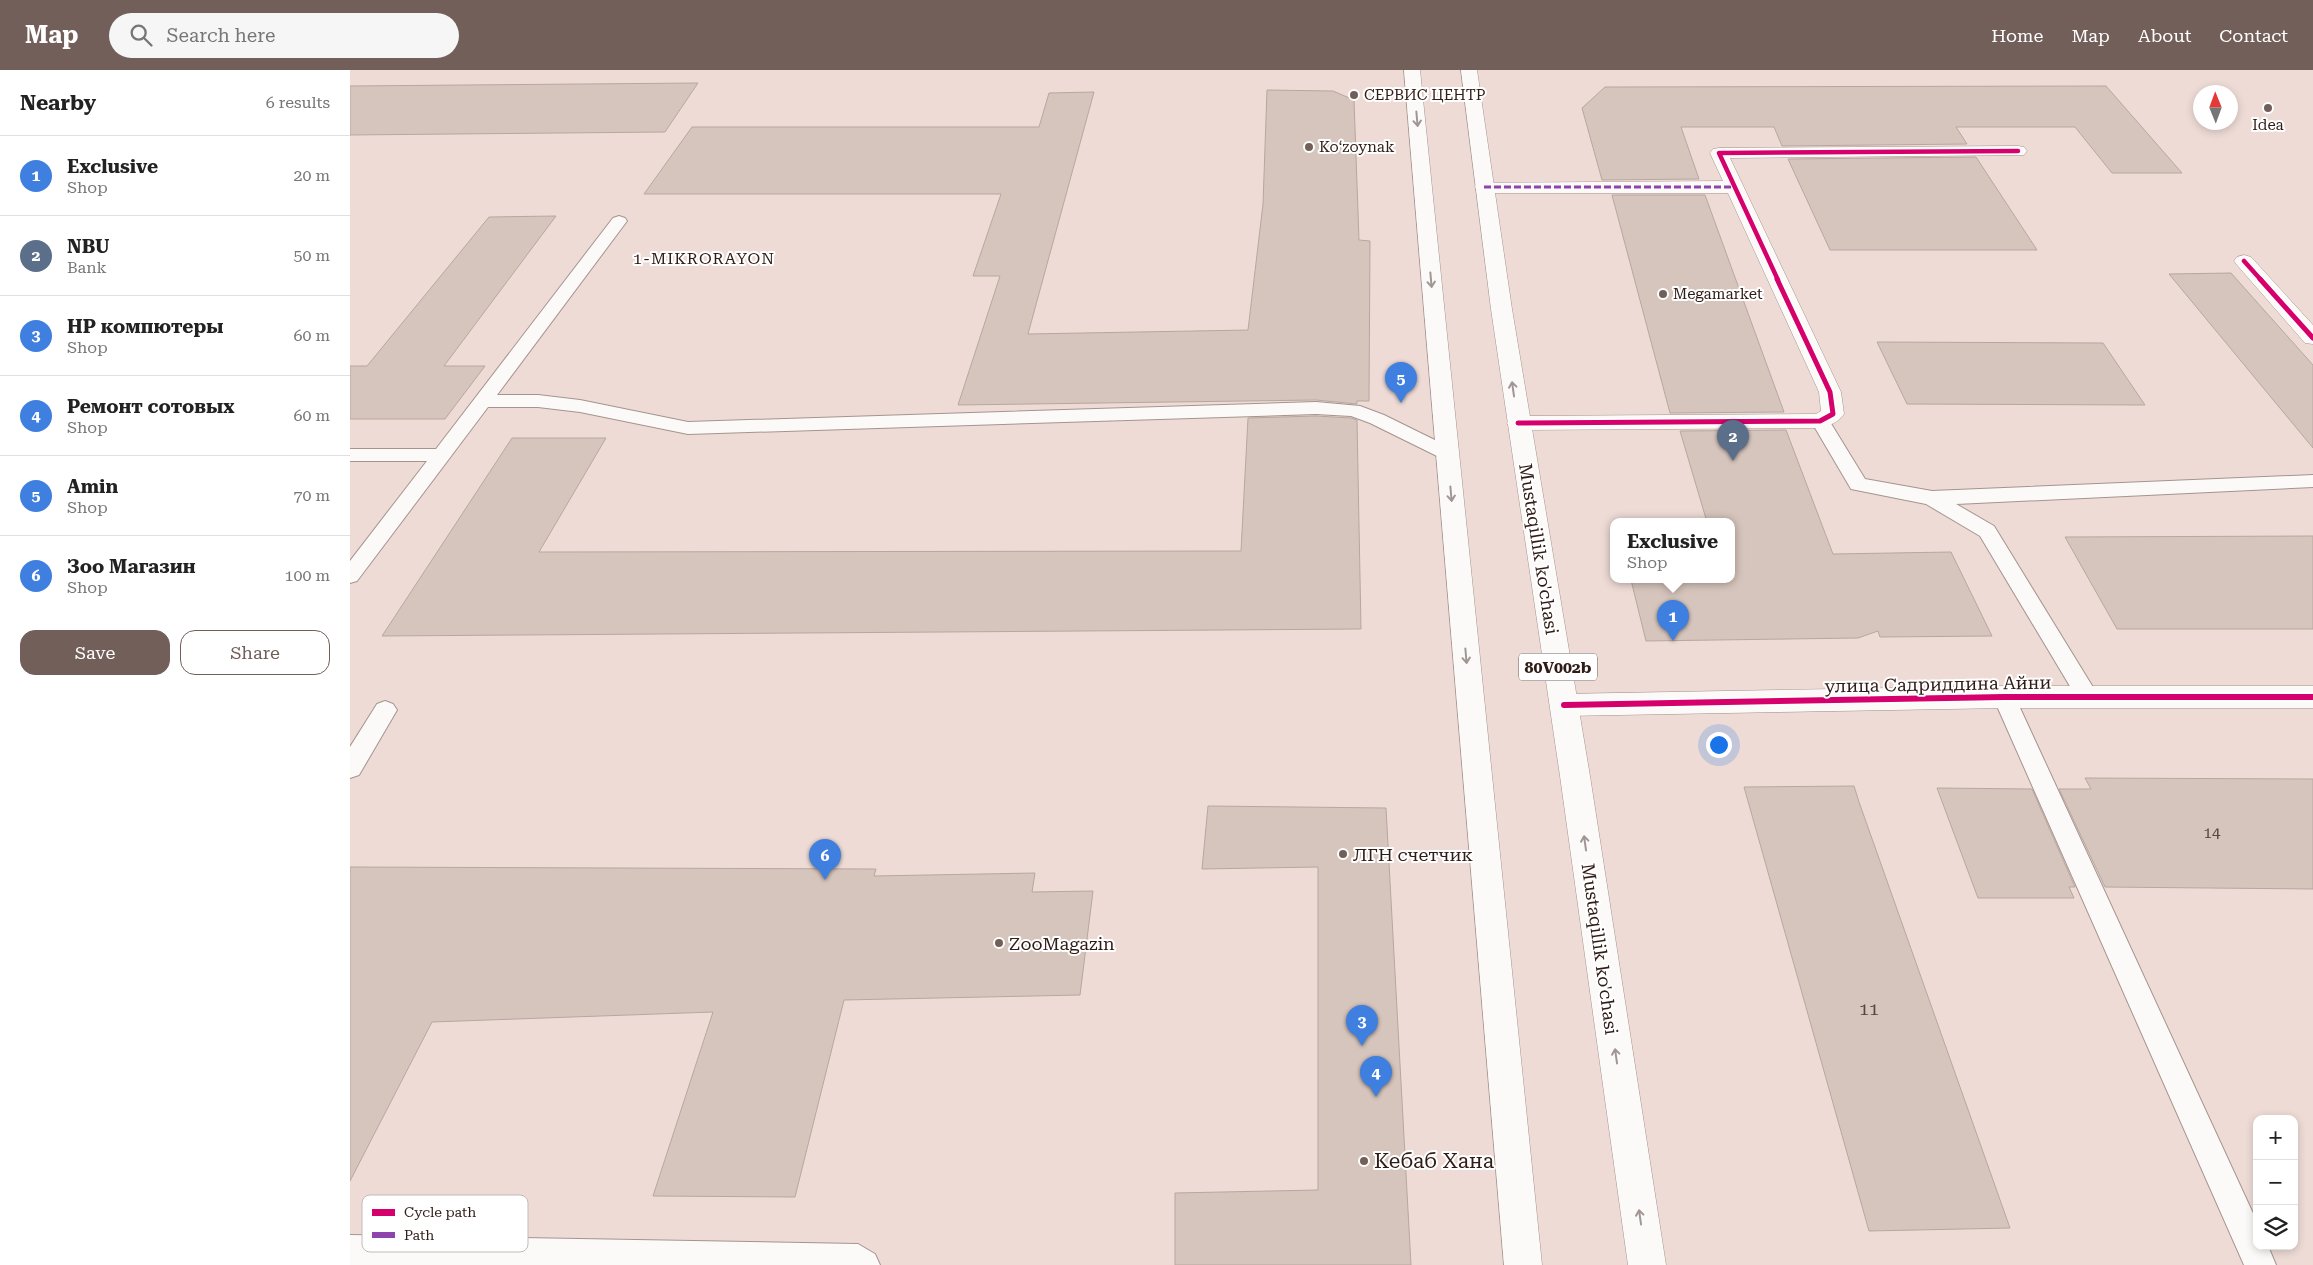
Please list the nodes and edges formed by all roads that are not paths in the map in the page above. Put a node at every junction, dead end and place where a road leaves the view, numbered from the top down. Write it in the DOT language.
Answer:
graph roads {
  1 [pos="1412,70"];
  2 [pos="1469,70"];
  3 [pos="2018,151"];
  4 [pos="1484,187"];
  5 [pos="1733,187"];
  6 [pos="619,221"];
  7 [pos="2244,261"];
  8 [pos="2313,338"];
  9 [pos="482,402"];
  10 [pos="1820,421"];
  11 [pos="1518,422"];
  12 [pos="1448,454"];
  13 [pos="350,455"];
  14 [pos="442,455"];
  15 [pos="2313,481"];
  16 [pos="1932,498"];
  17 [pos="350,576"];
  18 [pos="2004,697"];
  19 [pos="2088,697"];
  20 [pos="2313,697"];
  21 [pos="1564,705"];
  22 [pos="385,710"];
  23 [pos="350,768"];
  24 [pos="406,1252"];
  25 [pos="864,1265"];
  26 [pos="1523,1265"];
  27 [pos="1647,1265"];
  28 [pos="2260,1265"];
  1 -- 12 [label="main road, one-way"];
  2 -- 4 [label="main road, Mustaqillik ko'chasi / 80V002b"];
  3 -- 5 [label="main road"];
  4 -- 5 [label="main road"];
  11 -- 4 [label="main road, Mustaqillik ko'chasi / 80V002b, one-way"];
  5 -- 10 [label="main road"];
  6 -- 9 [label="lane"];
  7 -- 8 [label="main road"];
  9 -- 12 [label="lane"];
  9 -- 14 [label="lane"];
  10 -- 11 [label="main road"];
  10 -- 16 [label="lane"];
  11 -- 21 [label="main road, Mustaqillik ko'chasi / 80V002b"];
  12 -- 26 [label="main road, one-way"];
  13 -- 14 [label="lane"];
  14 -- 17 [label="lane"];
  15 -- 16 [label="lane"];
  16 -- 19 [label="lane"];
  18 -- 19 [label="main road, улица Садриддина Айни"];
  18 -- 21 [label="main road, улица Садриддина Айни"];
  18 -- 28 [label="lane"];
  19 -- 20 [label="main road, улица Садриддина Айни"];
  27 -- 21 [label="main road, Mustaqillik ko'chasi / 80V002b, one-way"];
  22 -- 23 [label="lane"];
  24 -- 25 [label="lane"];
}
